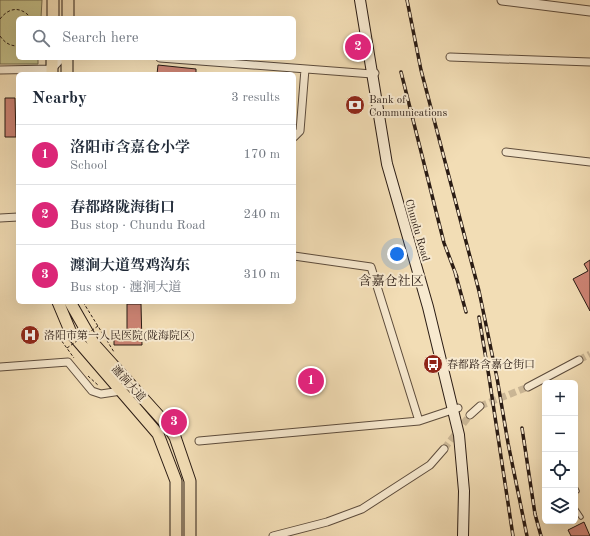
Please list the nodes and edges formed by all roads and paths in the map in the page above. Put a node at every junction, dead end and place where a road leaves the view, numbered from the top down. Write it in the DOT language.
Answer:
graph roads {
  1 [pos="52,0"];
  2 [pos="68,0"];
  3 [pos="360,0"];
  4 [pos="366,0"];
  5 [pos="502,0"];
  6 [pos="541,0"];
  7 [pos="590,6"];
  8 [pos="590,11"];
  9 [pos="29,16"];
  10 [pos="52,16"];
  11 [pos="68,16"];
  12 [pos="0,19"];
  13 [pos="0,36"];
  14 [pos="16,46"];
  15 [pos="450,57"];
  16 [pos="57,60"];
  17 [pos="67,60"];
  18 [pos="186,60"];
  19 [pos="590,62"];
  20 [pos="48,64"];
  21 [pos="305,69"];
  22 [pos="0,70"];
  23 [pos="67,72"];
  24 [pos="374,74"];
  25 [pos="296,135"];
  26 [pos="506,152"];
  27 [pos="590,162"];
  28 [pos="16,217"];
  29 [pos="0,218"];
  30 [pos="296,256"];
  31 [pos="59,304"];
  32 [pos="71,304"];
  33 [pos="84,304"];
  34 [pos="98,326"];
  35 [pos="53,329"];
  36 [pos="66,348"];
  37 [pos="114,352"];
  38 [pos="74,358"];
  39 [pos="579,360"];
  40 [pos="0,367"];
  41 [pos="86,373"];
  42 [pos="547,380"];
  43 [pos="542,382"];
  44 [pos="528,387"];
  45 [pos="102,389"];
  46 [pos="121,391"];
  47 [pos="480,406"];
  48 [pos="455,409"];
  49 [pos="470,415"];
  50 [pos="419,420"];
  51 [pos="199,441"];
  52 [pos="444,449"];
  53 [pos="578,512"];
  54 [pos="581,517"];
  55 [pos="176,536"];
  56 [pos="190,536"];
  57 [pos="273,536"];
  58 [pos="463,536"];
  59 [pos="469,536"];
  1 -- 10 [label="main road"];
  2 -- 11 [label="main road"];
  3 -- 24 [label="main road, Chundu Road"];
  4 -- 24 [label="main road, Chundu Road"];
  5 -- 8 [label="street"];
  6 -- 7 [label="street"];
  9 -- 12 [label="path"];
  13 -- 14 [label="path"];
  15 -- 19 [label="street"];
  16 -- 20 [label="street"];
  17 -- 23 [label="main road"];
  18 -- 21 [label="street"];
  20 -- 22 [label="street"];
  21 -- 24 [label="street"];
  21 -- 25 [label="street"];
  24 -- 48 [label="main road, Chundu Road"];
  26 -- 27 [label="street"];
  28 -- 29 [label="street"];
  30 -- 50 [label="street"];
  31 -- 46 [label="main road, 瀍涧大道"];
  32 -- 56 [label="main road, 瀍涧大道"];
  33 -- 34 [label="path"];
  34 -- 36 [label="path, bridge"];
  34 -- 37 [label="path"];
  35 -- 36 [label="path"];
  36 -- 38 [label="path"];
  39 -- 42 [label="street"];
  40 -- 46 [label="street"];
  41 -- 45 [label="path"];
  43 -- 44 [label="street"];
  46 -- 55 [label="main road, 瀍涧大道"];
  47 -- 49 [label="street"];
  48 -- 50 [label="street"];
  48 -- 58 [label="main road, Chundu Road"];
  48 -- 59 [label="main road, Chundu Road"];
  50 -- 51 [label="street"];
  52 -- 57 [label="street"];
  53 -- 54 [label="lane"];
}
